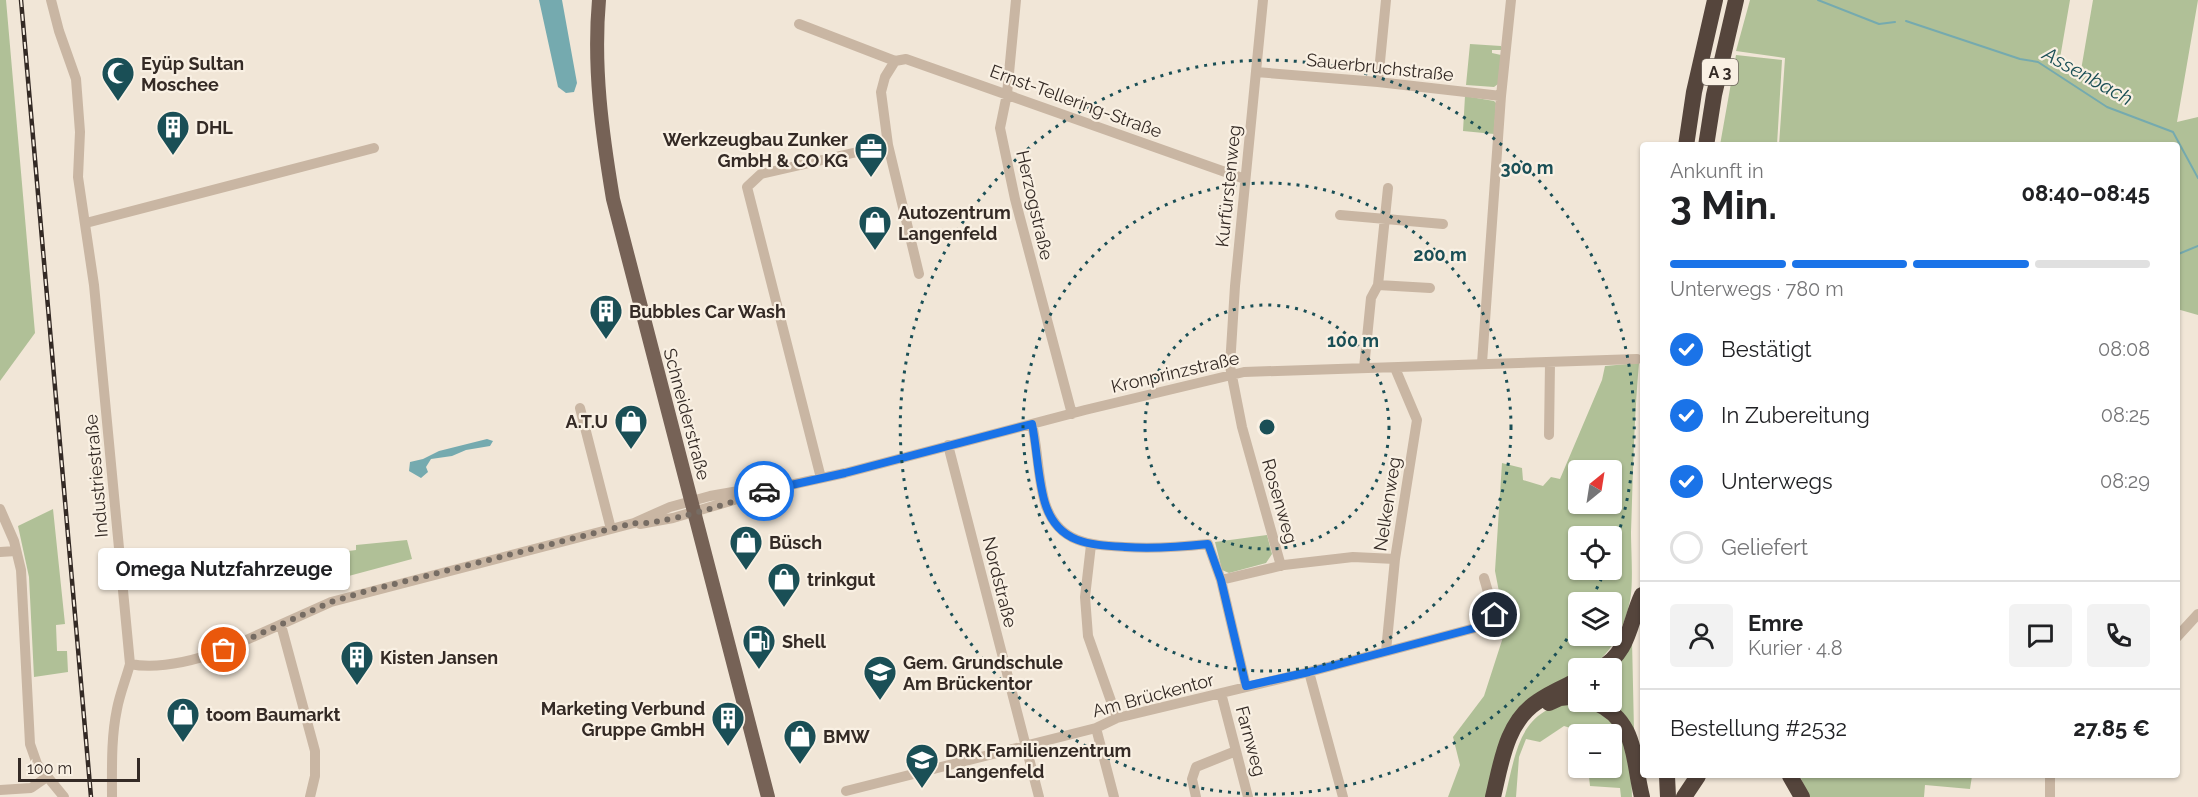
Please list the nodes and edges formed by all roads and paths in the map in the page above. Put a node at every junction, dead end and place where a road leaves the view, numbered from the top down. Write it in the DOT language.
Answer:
graph roads {
  1 [pos="51,0"];
  2 [pos="599,0"];
  3 [pos="1016,0"];
  4 [pos="1263,0"];
  5 [pos="1386,0"];
  6 [pos="1511,0"];
  7 [pos="1715,0"];
  8 [pos="1736,0"];
  9 [pos="799,24"];
  10 [pos="895,62"];
  11 [pos="1256,72"];
  12 [pos="1378,82"];
  13 [pos="1007,94"];
  14 [pos="1501,96"];
  15 [pos="1687,142"];
  16 [pos="1707,142"];
  17 [pos="888,145"];
  18 [pos="374,148"];
  19 [pos="1245,178"];
  20 [pos="1388,188"];
  21 [pos="1340,216"];
  22 [pos="1385,219"];
  23 [pos="86,223"];
  24 [pos="1443,224"];
  25 [pos="919,274"];
  26 [pos="1378,285"];
  27 [pos="1430,288"];
  28 [pos="1637,359"];
  29 [pos="1482,363"];
  30 [pos="1550,363"];
  31 [pos="1364,368"];
  32 [pos="1395,368"];
  33 [pos="1232,374"];
  34 [pos="580,408"];
  35 [pos="1072,414"];
  36 [pos="1032,424"];
  37 [pos="1549,435"];
  38 [pos="948,445"];
  39 [pos="821,477"];
  40 [pos="693,506"];
  41 [pos="0,509"];
  42 [pos="611,529"];
  43 [pos="1091,545"];
  44 [pos="16,551"];
  45 [pos="0,552"];
  46 [pos="1395,559"];
  47 [pos="1281,566"];
  48 [pos="1484,578"];
  49 [pos="1221,580"];
  50 [pos="1640,599"];
  51 [pos="2198,614"];
  52 [pos="281,625"];
  53 [pos="2180,634"];
  54 [pos="1386,651"];
  55 [pos="1612,658"];
  56 [pos="130,664"];
  57 [pos="1309,672"];
  58 [pos="1568,685"];
  59 [pos="1246,686"];
  60 [pos="1221,693"];
  61 [pos="1568,697"];
  62 [pos="1611,712"];
  63 [pos="1117,718"];
  64 [pos="1096,728"];
  65 [pos="1024,744"];
  66 [pos="1236,751"];
  67 [pos="47,777"];
  68 [pos="1648,778"];
  69 [pos="1667,778"];
  70 [pos="1697,778"];
  71 [pos="1791,778"];
  72 [pos="1798,778"];
  73 [pos="2051,778"];
  74 [pos="0,789"];
  75 [pos="846,790"];
  76 [pos="64,797"];
  77 [pos="112,797"];
  78 [pos="310,797"];
  79 [pos="768,797"];
  80 [pos="1039,797"];
  81 [pos="1114,797"];
  82 [pos="1196,797"];
  83 [pos="1248,797"];
  84 [pos="1343,797"];
  85 [pos="1493,797"];
  86 [pos="1499,797"];
  87 [pos="1642,797"];
  88 [pos="1648,797"];
  89 [pos="1668,797"];
  90 [pos="1684,797"];
  91 [pos="1802,797"];
  92 [pos="1807,797"];
  93 [pos="2050,797"];
  1 -- 23 [label="street, Industriestraße"];
  2 -- 40 [label="main road, Schneiderstraße"];
  3 -- 13 [label="street, Herzogstraße"];
  4 -- 11 [label="street, Kurfürstenweg"];
  5 -- 12 [label="street"];
  6 -- 14 [label="street"];
  7 -- 15 [label="highway, A 3"];
  8 -- 16 [label="highway, A 3"];
  9 -- 10 [label="street, Ernst-Tellering-Straße"];
  10 -- 13 [label="street, Ernst-Tellering-Straße"];
  10 -- 17 [label="street"];
  11 -- 12 [label="street, Sauerbruchstraße"];
  11 -- 19 [label="street, Kurfürstenweg"];
  12 -- 14 [label="street, Sauerbruchstraße"];
  13 -- 19 [label="street, Ernst-Tellering-Straße"];
  13 -- 35 [label="street, Herzogstraße"];
  14 -- 29 [label="street"];
  17 -- 25 [label="street"];
  17 -- 39 [label="street"];
  18 -- 23 [label="street"];
  19 -- 33 [label="street, Kurfürstenweg"];
  20 -- 22 [label="street"];
  21 -- 22 [label="street"];
  22 -- 24 [label="street"];
  22 -- 26 [label="street"];
  23 -- 56 [label="street, Industriestraße"];
  26 -- 27 [label="street"];
  26 -- 31 [label="street"];
  28 -- 30 [label="street, Kronprinzstraße"];
  29 -- 30 [label="street, Kronprinzstraße"];
  29 -- 32 [label="street, Kronprinzstraße"];
  30 -- 37 [label="street"];
  31 -- 32 [label="street, Kronprinzstraße"];
  31 -- 33 [label="street, Kronprinzstraße"];
  32 -- 46 [label="street, Nelkenweg"];
  33 -- 35 [label="street, Kronprinzstraße"];
  33 -- 47 [label="street, Rosenweg"];
  34 -- 42 [label="street"];
  35 -- 36 [label="street, Kronprinzstraße"];
  36 -- 38 [label="street, Kronprinzstraße"];
  36 -- 43 [label="street"];
  38 -- 39 [label="street, Kronprinzstraße"];
  38 -- 65 [label="street, Nordstraße"];
  39 -- 40 [label="street, Kronprinzstraße"];
  40 -- 42 [label="street, Kronprinzstraße"];
  40 -- 79 [label="main road, Schneiderstraße"];
  41 -- 44 [label="street"];
  42 -- 52 [label="street, Kronprinzstraße"];
  43 -- 49 [label="street"];
  43 -- 63 [label="street"];
  44 -- 45 [label="street"];
  44 -- 67 [label="street"];
  46 -- 47 [label="street"];
  46 -- 54 [label="street, Nelkenweg"];
  47 -- 49 [label="street"];
  48 -- 54 [label="street, Am Brückentor"];
  49 -- 59 [label="street"];
  50 -- 55 [label="highway"];
  51 -- 53 [label="street"];
  52 -- 56 [label="street, Kronprinzstraße"];
  52 -- 78 [label="street"];
  54 -- 57 [label="street, Am Brückentor"];
  56 -- 77 [label="street, Industriestraße"];
  57 -- 59 [label="street, Am Brückentor"];
  57 -- 84 [label="street"];
  58 -- 85 [label="highway"];
  59 -- 60 [label="street, Am Brückentor"];
  60 -- 63 [label="street, Am Brückentor"];
  60 -- 66 [label="street, Farnweg"];
  61 -- 86 [label="highway"];
  62 -- 87 [label="highway"];
  63 -- 64 [label="street, Am Brückentor"];
  64 -- 65 [label="street, Am Brückentor"];
  64 -- 81 [label="street"];
  65 -- 75 [label="street, Am Brückentor"];
  65 -- 80 [label="street, Nordstraße"];
  66 -- 82 [label="street"];
  66 -- 83 [label="street, Farnweg"];
  67 -- 74 [label="street"];
  67 -- 76 [label="street"];
  68 -- 88 [label="highway"];
  69 -- 89 [label="highway"];
  70 -- 90 [label="highway"];
  71 -- 91 [label="highway"];
  72 -- 92 [label="highway"];
  73 -- 93 [label="street"];
}
